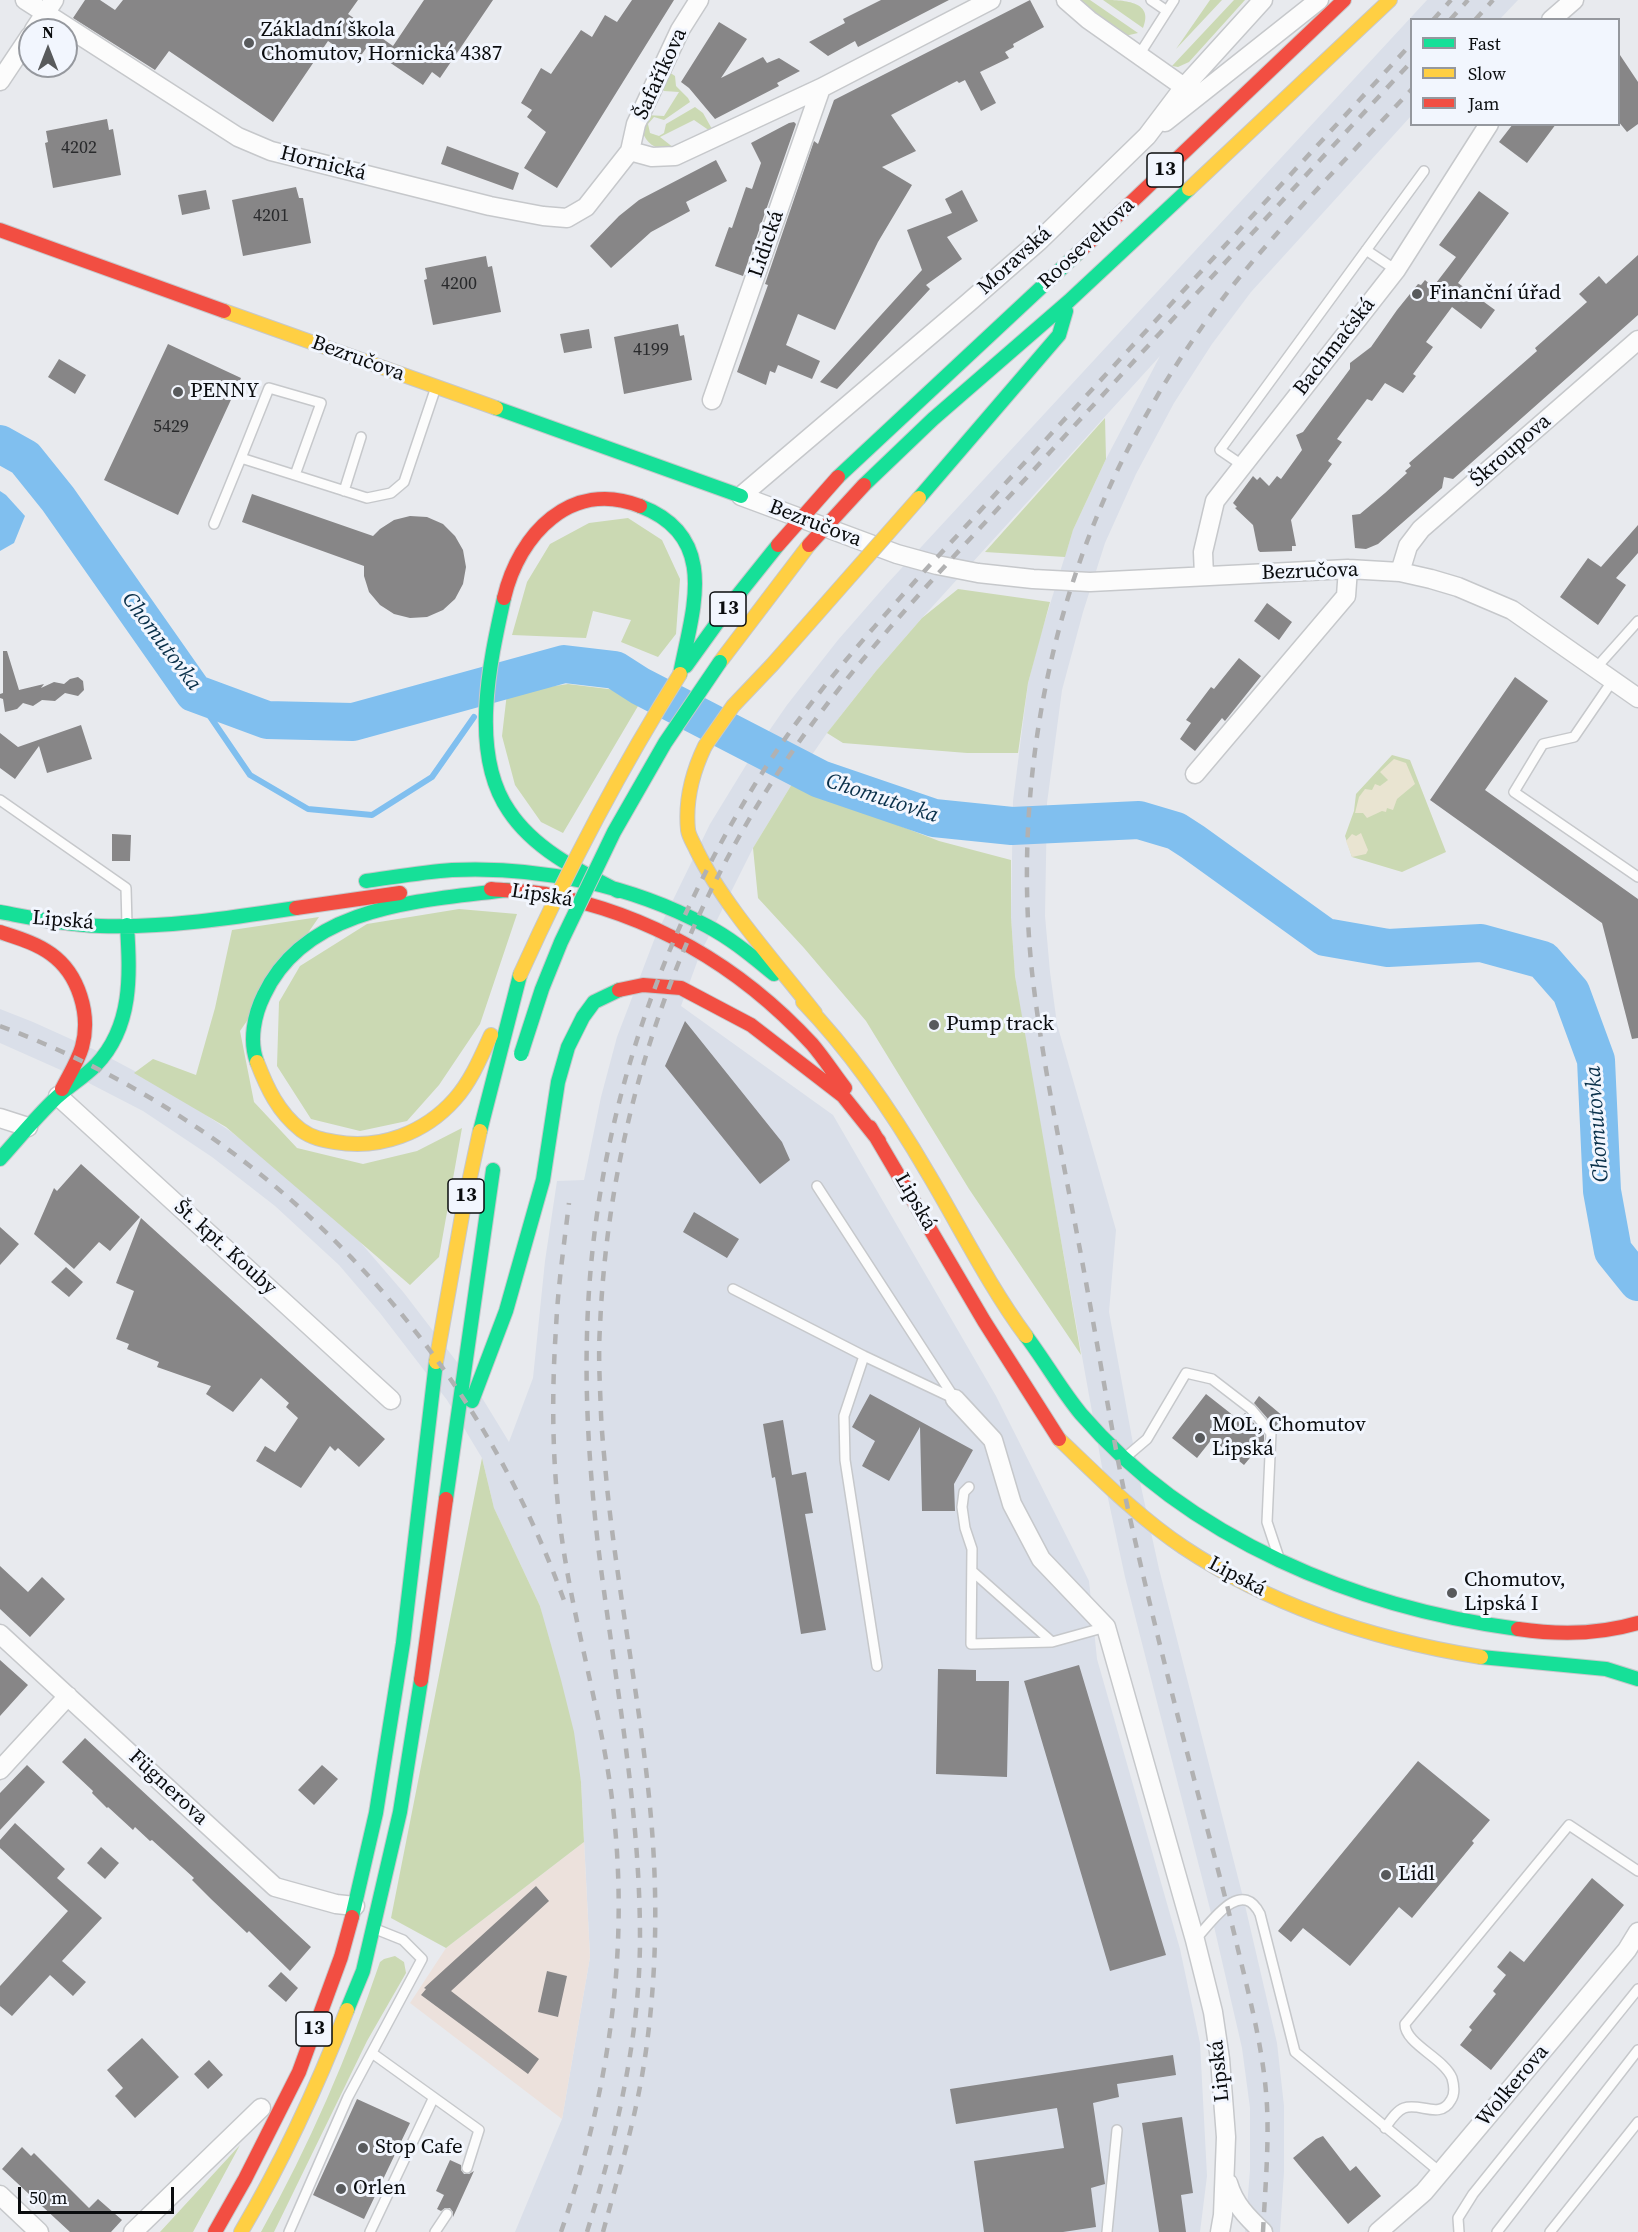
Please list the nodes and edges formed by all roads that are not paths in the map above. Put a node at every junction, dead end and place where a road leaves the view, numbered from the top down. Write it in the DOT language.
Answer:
graph roads {
  1 [pos="25,0"];
  2 [pos="699,0"];
  3 [pos="991,0"];
  4 [pos="1066,0"];
  5 [pos="1151,0"];
  6 [pos="1174,0"];
  7 [pos="1263,0"];
  8 [pos="1319,0"];
  9 [pos="1344,0"];
  10 [pos="1390,0"];
  11 [pos="1574,0"];
  12 [pos="49,7"];
  13 [pos="1167,11"];
  14 [pos="1553,18"];
  15 [pos="18,54"];
  16 [pos="1139,55"];
  17 [pos="0,81"];
  18 [pos="1184,87"];
  19 [pos="821,88"];
  20 [pos="1489,126"];
  21 [pos="1147,136"];
  22 [pos="630,151"];
  23 [pos="1424,171"];
  24 [pos="0,230"];
  25 [pos="1366,250"];
  26 [pos="1396,270"];
  27 [pos="1069,302"];
  28 [pos="1638,340"];
  29 [pos="436,387"];
  30 [pos="712,400"];
  31 [pos="361,437"];
  32 [pos="241,458"];
  33 [pos="1242,465"];
  34 [pos="295,475"];
  35 [pos="344,491"];
  36 [pos="741,496"];
  37 [pos="214,524"];
  38 [pos="1348,569"];
  39 [pos="1400,572"];
  40 [pos="1204,576"];
  41 [pos="1638,621"];
  42 [pos="1596,668"];
  43 [pos="680,674"];
  44 [pos="1613,680"];
  45 [pos="1638,698"];
  46 [pos="1195,774"];
  47 [pos="0,800"];
  48 [pos="1638,877"];
  49 [pos="352,884"];
  50 [pos="507,890"];
  51 [pos="618,891"];
  52 [pos="216,906"];
  53 [pos="0,912"];
  54 [pos="127,925"];
  55 [pos="0,932"];
  56 [pos="520,975"];
  57 [pos="814,1013"];
  58 [pos="520,1060"];
  59 [pos="58,1096"];
  60 [pos="0,1118"];
  61 [pos="28,1127"];
  62 [pos="879,1141"];
  63 [pos="496,1156"];
  64 [pos="0,1159"];
  65 [pos="817,1186"];
  66 [pos="733,1289"];
  67 [pos="864,1356"];
  68 [pos="955,1399"];
  69 [pos="391,1400"];
  70 [pos="1125,1458"];
  71 [pos="969,1487"];
  72 [pos="445,1504"];
  73 [pos="1279,1560"];
  74 [pos="972,1571"];
  75 [pos="1638,1623"];
  76 [pos="1106,1627"];
  77 [pos="0,1634"];
  78 [pos="1052,1642"];
  79 [pos="877,1666"];
  80 [pos="1638,1679"];
  81 [pos="68,1696"];
  82 [pos="0,1770"];
  83 [pos="1638,1872"];
  84 [pos="355,1906"];
  85 [pos="373,1928"];
  86 [pos="1638,1932"];
  87 [pos="1195,1940"];
  88 [pos="1638,1989"];
  89 [pos="1638,2050"];
  90 [pos="372,2054"];
  91 [pos="298,2072"];
  92 [pos="299,2096"];
  93 [pos="433,2099"];
  94 [pos="261,2108"];
  95 [pos="288,2116"];
  96 [pos="1638,2122"];
  97 [pos="1385,2128"];
  98 [pos="1117,2130"];
  99 [pos="467,2168"];
  100 [pos="1440,2172"];
  101 [pos="1226,2176"];
  102 [pos="0,2195"];
  103 [pos="447,2214"];
  104 [pos="39,2232"];
  105 [pos="133,2232"];
  106 [pos="215,2232"];
  107 [pos="221,2232"];
  108 [pos="242,2232"];
  109 [pos="290,2232"];
  110 [pos="370,2232"];
  111 [pos="435,2232"];
  112 [pos="1107,2232"];
  113 [pos="1220,2232"];
  114 [pos="1263,2232"];
  115 [pos="1378,2232"];
  116 [pos="1459,2232"];
  117 [pos="1497,2232"];
  118 [pos="1550,2232"];
  1 -- 12 [label="street, Hornická"];
  2 -- 22 [label="street, Šafaříkova"];
  3 -- 19 [label="street"];
  4 -- 16 [label="street"];
  5 -- 13 [label="lane"];
  6 -- 13 [label="lane"];
  7 -- 18 [label="street, Moravská"];
  8 -- 21 [label="street"];
  9 -- 43 [label="main road, Rooseveltova / 13, bridge"];
  10 -- 27 [label="main road, 13"];
  11 -- 14 [label="street"];
  12 -- 22 [label="street, Hornická"];
  13 -- 16 [label="lane"];
  15 -- 17 [label="street"];
  16 -- 18 [label="street"];
  18 -- 21 [label="street, Moravská"];
  19 -- 22 [label="street"];
  19 -- 30 [label="street, Lidická"];
  20 -- 26 [label="street, Bachmačská"];
  21 -- 36 [label="street, Moravská"];
  23 -- 25 [label="lane"];
  24 -- 29 [label="main road, Bezručova"];
  25 -- 26 [label="lane"];
  25 -- 33 [label="lane"];
  26 -- 33 [label="street, Bachmačská"];
  27 -- 57 [label="main road, bridge"];
  27 -- 58 [label="main road, 13, bridge"];
  28 -- 39 [label="street, Škroupova"];
  29 -- 35 [label="lane"];
  29 -- 36 [label="main road, Bezručova"];
  31 -- 35 [label="lane"];
  32 -- 34 [label="lane"];
  32 -- 34 [label="lane"];
  32 -- 37 [label="lane"];
  33 -- 40 [label="street, Bachmačská"];
  34 -- 35 [label="lane"];
  36 -- 40 [label="street, Bezručova"];
  38 -- 39 [label="street, Bezručova"];
  38 -- 40 [label="street, Bezručova"];
  38 -- 46 [label="street"];
  39 -- 42 [label="street, Bezručova"];
  41 -- 42 [label="lane"];
  42 -- 44 [label="street, Bezručova"];
  43 -- 51 [label="main road"];
  43 -- 56 [label="main road, 13, bridge"];
  44 -- 45 [label="street, Bezručova"];
  44 -- 48 [label="lane"];
  47 -- 54 [label="lane"];
  49 -- 51 [label="main road, Lipská"];
  50 -- 54 [label="main road, Lipská"];
  50 -- 56 [label="main road"];
  50 -- 62 [label="main road, Lipská"];
  51 -- 57 [label="main road, Lipská"];
  52 -- 54 [label="main road, Lipská"];
  53 -- 54 [label="main road, Lipská"];
  54 -- 59 [label="main road"];
  55 -- 59 [label="main road"];
  56 -- 84 [label="main road, 13"];
  57 -- 70 [label="main road, Lipská"];
  59 -- 61 [label="main road"];
  59 -- 69 [label="street, Št. kpt. Kouby"];
  60 -- 61 [label="street"];
  61 -- 64 [label="main road"];
  62 -- 72 [label="main road"];
  62 -- 80 [label="main road, Lipská"];
  63 -- 72 [label="main road, 13"];
  65 -- 68 [label="lane"];
  66 -- 67 [label="lane"];
  67 -- 68 [label="lane"];
  67 -- 79 [label="lane"];
  68 -- 76 [label="street, Lipská"];
  70 -- 73 [label="main road, Lipská"];
  70 -- 73 [label="lane"];
  71 -- 74 [label="lane"];
  72 -- 85 [label="main road, 13"];
  73 -- 75 [label="main road, Lipská"];
  74 -- 78 [label="lane"];
  74 -- 78 [label="lane"];
  76 -- 78 [label="lane"];
  76 -- 87 [label="street, Lipská"];
  77 -- 81 [label="street, Fügnerova"];
  81 -- 82 [label="street"];
  81 -- 84 [label="street, Fügnerova"];
  83 -- 97 [label="lane"];
  84 -- 91 [label="main road, 13"];
  85 -- 90 [label="lane"];
  85 -- 108 [label="main road, 13"];
  86 -- 100 [label="street, Wolkerova"];
  87 -- 97 [label="lane"];
  87 -- 101 [label="street, Lipská"];
  88 -- 116 [label="lane"];
  89 -- 117 [label="lane"];
  90 -- 93 [label="lane"];
  90 -- 109 [label="lane"];
  91 -- 92 [label="lane"];
  91 -- 106 [label="main road, 13"];
  93 -- 99 [label="lane"];
  93 -- 110 [label="lane"];
  94 -- 105 [label="street"];
  95 -- 107 [label="lane"];
  96 -- 118 [label="lane"];
  97 -- 100 [label="lane"];
  98 -- 112 [label="lane"];
  100 -- 115 [label="street, Wolkerova"];
  101 -- 113 [label="street, Lipská"];
  101 -- 114 [label="street"];
  102 -- 104 [label="street"];
  103 -- 111 [label="lane"];
}
